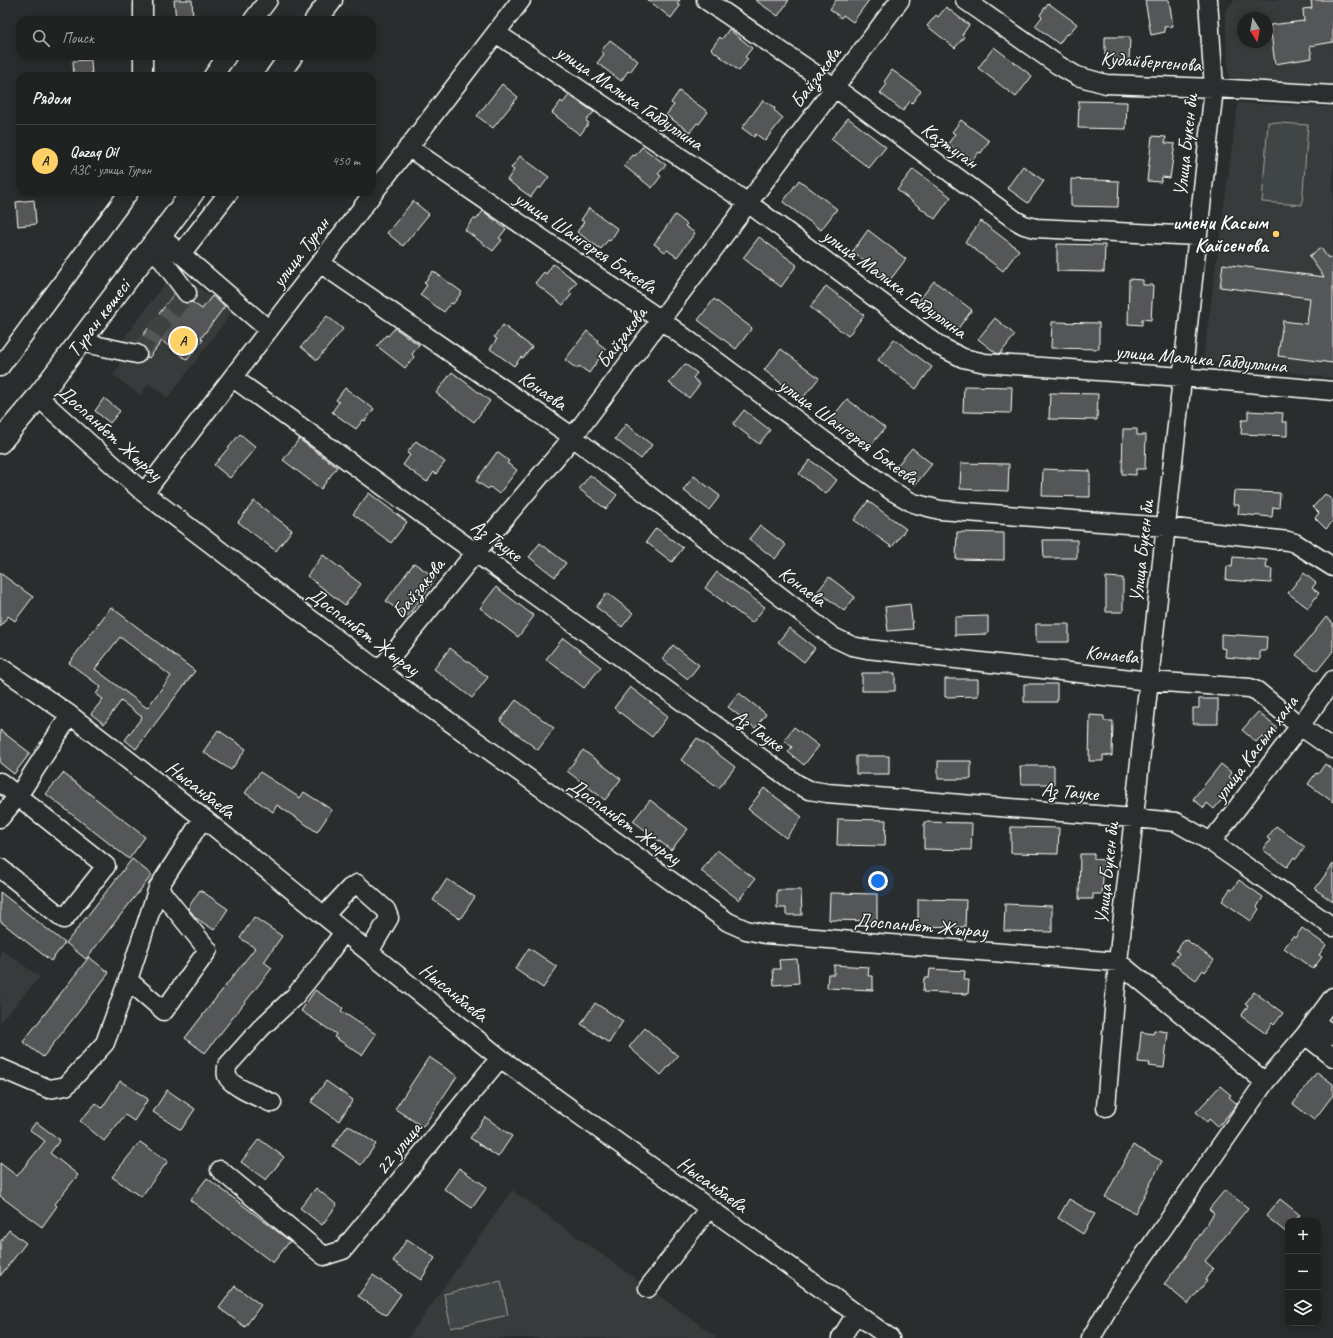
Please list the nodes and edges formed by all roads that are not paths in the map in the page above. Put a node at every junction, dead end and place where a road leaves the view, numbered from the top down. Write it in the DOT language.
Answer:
graph roads {
  1 [pos="142,0"];
  2 [pos="268,0"];
  3 [pos="331,0"];
  4 [pos="520,0"];
  5 [pos="706,0"];
  6 [pos="900,0"];
  7 [pos="965,0"];
  8 [pos="1208,0"];
  9 [pos="143,16"];
  10 [pos="256,16"];
  11 [pos="319,16"];
  12 [pos="496,33"];
  13 [pos="143,60"];
  14 [pos="225,60"];
  15 [pos="288,60"];
  16 [pos="143,72"];
  17 [pos="216,72"];
  18 [pos="280,72"];
  19 [pos="834,87"];
  20 [pos="1214,88"];
  21 [pos="1333,95"];
  22 [pos="408,147"];
  23 [pos="376,189"];
  24 [pos="126,196"];
  25 [pos="190,196"];
  26 [pos="226,196"];
  27 [pos="371,196"];
  28 [pos="748,204"];
  29 [pos="1197,236"];
  30 [pos="156,241"];
  31 [pos="181,254"];
  32 [pos="320,263"];
  33 [pos="187,293"];
  34 [pos="660,320"];
  35 [pos="269,330"];
  36 [pos="80,342"];
  37 [pos="137,354"];
  38 [pos="0,367"];
  39 [pos="233,378"];
  40 [pos="1182,378"];
  41 [pos="1333,391"];
  42 [pos="38,398"];
  43 [pos="573,438"];
  44 [pos="0,440"];
  45 [pos="144,493"];
  46 [pos="1166,527"];
  47 [pos="476,552"];
  48 [pos="1333,567"];
  49 [pos="0,667"];
  50 [pos="379,671"];
  51 [pos="1333,680"];
  52 [pos="1149,681"];
  53 [pos="70,715"];
  54 [pos="1300,726"];
  55 [pos="1333,749"];
  56 [pos="0,782"];
  57 [pos="18,796"];
  58 [pos="0,818"];
  59 [pos="203,818"];
  60 [pos="1134,818"];
  61 [pos="1211,842"];
  62 [pos="0,868"];
  63 [pos="158,888"];
  64 [pos="324,916"];
  65 [pos="1333,927"];
  66 [pos="344,932"];
  67 [pos="369,952"];
  68 [pos="1118,962"];
  69 [pos="128,980"];
  70 [pos="1333,997"];
  71 [pos="1310,1028"];
  72 [pos="1333,1035"];
  73 [pos="1333,1057"];
  74 [pos="500,1058"];
  75 [pos="0,1068"];
  76 [pos="1265,1082"];
  77 [pos="272,1104"];
  78 [pos="1106,1107"];
  79 [pos="220,1170"];
  80 [pos="709,1208"];
  81 [pos="648,1288"];
  82 [pos="856,1314"];
  83 [pos="841,1338"];
  84 [pos="890,1338"];
  85 [pos="1091,1338"];
  1 -- 9 [label="street"];
  2 -- 10 [label="street"];
  3 -- 11 [label="main road"];
  4 -- 12 [label="street, улица Туран"];
  5 -- 19 [label="street, Казтуган"];
  6 -- 19 [label="street, Байзакова"];
  7 -- 20 [label="street, Кудайбергенова"];
  8 -- 20 [label="street, Улица Букен би"];
  12 -- 22 [label="street, улица Туран"];
  12 -- 28 [label="street, улица Малика Габдуллина"];
  13 -- 16 [label="street"];
  14 -- 17 [label="street"];
  15 -- 18 [label="main road"];
  19 -- 28 [label="street, Байзакова"];
  19 -- 29 [label="street, Казтуган"];
  20 -- 21 [label="street, Кудайбергенова"];
  20 -- 29 [label="street, Улица Букен би"];
  22 -- 23 [label="street, улица Туран"];
  22 -- 34 [label="street, улица Шангерея Бокеева"];
  24 -- 38 [label="street"];
  25 -- 30 [label="main road, Тұран көшесі"];
  26 -- 31 [label="street"];
  27 -- 32 [label="street, улица Туран"];
  28 -- 34 [label="street, Байзакова"];
  28 -- 40 [label="street, улица Малика Габдуллина"];
  29 -- 40 [label="street, Улица Букен би"];
  30 -- 31 [label="street"];
  30 -- 33 [label="street"];
  30 -- 36 [label="main road, Тұран көшесі"];
  31 -- 35 [label="street"];
  32 -- 35 [label="street, улица Туран"];
  32 -- 43 [label="street, Конаева"];
  34 -- 43 [label="street, Байзакова"];
  34 -- 46 [label="street, улица Шангерея Бокеева"];
  35 -- 39 [label="street, улица Туран"];
  36 -- 37 [label="street"];
  36 -- 42 [label="main road, Тұран көшесі"];
  39 -- 45 [label="street, улица Туран"];
  39 -- 47 [label="street, Аз Тауке"];
  40 -- 41 [label="street, улица Малика Габдуллина"];
  40 -- 46 [label="street, Улица Букен би"];
  42 -- 44 [label="main road, Тұран көшесі"];
  42 -- 45 [label="street, Доспанбет Жырау"];
  43 -- 47 [label="street, Байзакова"];
  43 -- 52 [label="street, Конаева"];
  45 -- 50 [label="street, Доспанбет Жырау"];
  46 -- 48 [label="street, улица Шангерея Бокеева"];
  46 -- 52 [label="street, Улица Букен би"];
  47 -- 50 [label="street, Байзакова"];
  47 -- 60 [label="street, Аз Тауке"];
  49 -- 53 [label="street, Нысанбаева"];
  50 -- 68 [label="street, Доспанбет Жырау"];
  51 -- 54 [label="street, улица Касым хана"];
  52 -- 54 [label="street, Конаева"];
  52 -- 60 [label="street, Улица Букен би"];
  53 -- 57 [label="street"];
  53 -- 59 [label="street, Нысанбаева"];
  54 -- 55 [label="street, Конаева"];
  54 -- 61 [label="street, улица Касым хана"];
  56 -- 57 [label="street"];
  57 -- 58 [label="street"];
  57 -- 62 [label="street"];
  59 -- 63 [label="street"];
  59 -- 64 [label="street, Нысанбаева"];
  60 -- 61 [label="street, Аз Тауке"];
  60 -- 68 [label="street, Улица Букен би"];
  61 -- 65 [label="street, Аз Тауке"];
  63 -- 69 [label="street"];
  63 -- 69 [label="street"];
  64 -- 66 [label="street, Нысанбаева"];
  64 -- 67 [label="street"];
  66 -- 67 [label="street, Нысанбаева"];
  66 -- 77 [label="street"];
  67 -- 74 [label="street, Нысанбаева"];
  68 -- 76 [label="street"];
  68 -- 78 [label="street, Улица Букен би"];
  69 -- 75 [label="street"];
  70 -- 71 [label="street"];
  71 -- 72 [label="street"];
  71 -- 73 [label="street"];
  71 -- 76 [label="street"];
  74 -- 79 [label="street, 22 улица"];
  74 -- 80 [label="street, Нысанбаева"];
  76 -- 85 [label="street"];
  80 -- 81 [label="street"];
  80 -- 82 [label="street, Нысанбаева"];
  82 -- 83 [label="street"];
  82 -- 84 [label="street, Нысанбаева"];
}
